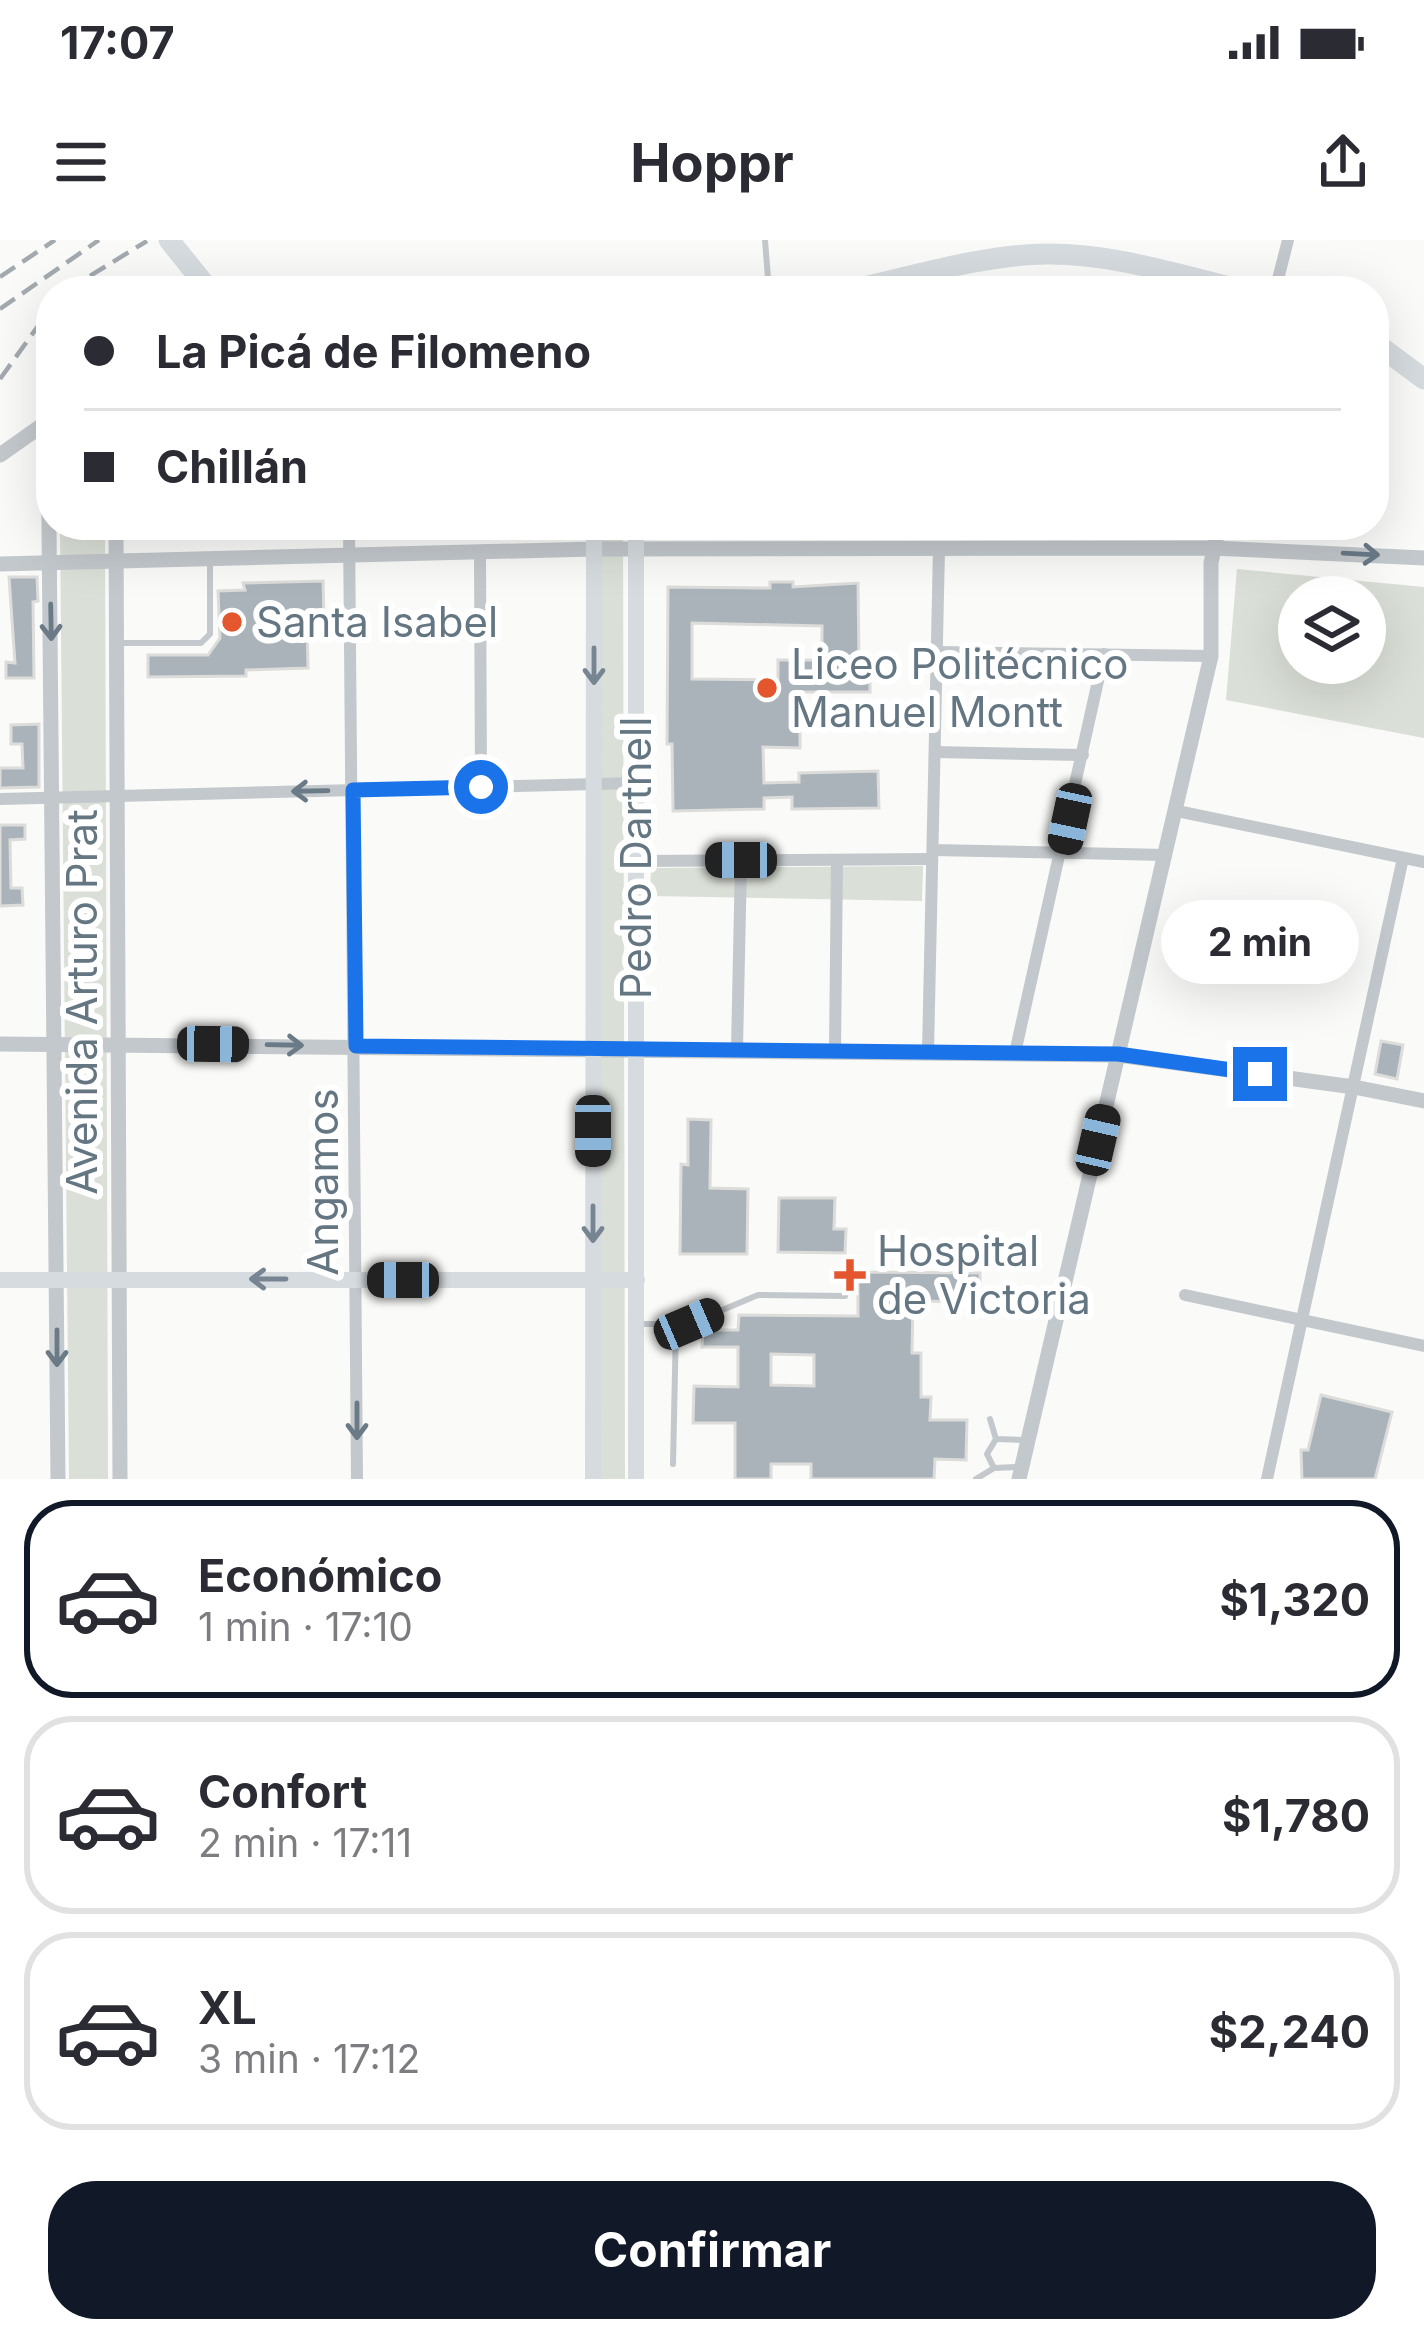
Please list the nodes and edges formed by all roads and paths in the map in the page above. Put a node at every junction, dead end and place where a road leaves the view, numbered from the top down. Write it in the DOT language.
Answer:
graph roads {
  1 [pos="169,240"];
  2 [pos="765,240"];
  3 [pos="1288,240"];
  4 [pos="185,262"];
  5 [pos="188,276"];
  6 [pos="197,276"];
  7 [pos="769,276"];
  8 [pos="918,276"];
  9 [pos="1180,276"];
  10 [pos="1279,276"];
  11 [pos="1389,353"];
  12 [pos="1424,379"];
  13 [pos="36,430"];
  14 [pos="0,455"];
  15 [pos="50,540"];
  16 [pos="116,540"];
  17 [pos="350,540"];
  18 [pos="594,540"];
  19 [pos="636,540"];
  20 [pos="1216,540"];
  21 [pos="1214,548"];
  22 [pos="594,549"];
  23 [pos="939,549"];
  24 [pos="636,550"];
  25 [pos="480,552"];
  26 [pos="350,555"];
  27 [pos="210,558"];
  28 [pos="1424,558"];
  29 [pos="116,560"];
  30 [pos="50,562"];
  31 [pos="0,563"];
  32 [pos="117,644"];
  33 [pos="937,652"];
  34 [pos="1105,654"];
  35 [pos="1210,656"];
  36 [pos="935,752"];
  37 [pos="1083,755"];
  38 [pos="636,783"];
  39 [pos="594,784"];
  40 [pos="481,787"];
  41 [pos="353,790"];
  42 [pos="117,795"];
  43 [pos="54,797"];
  44 [pos="0,799"];
  45 [pos="1178,811"];
  46 [pos="1063,851"];
  47 [pos="933,855"];
  48 [pos="1166,855"];
  49 [pos="1403,858"];
  50 [pos="741,860"];
  51 [pos="836,860"];
  52 [pos="636,861"];
  53 [pos="1424,862"];
  54 [pos="118,1043"];
  55 [pos="0,1044"];
  56 [pos="57,1044"];
  57 [pos="356,1046"];
  58 [pos="593,1047"];
  59 [pos="636,1048"];
  60 [pos="737,1049"];
  61 [pos="835,1051"];
  62 [pos="928,1052"];
  63 [pos="1015,1053"];
  64 [pos="1118,1054"];
  65 [pos="1354,1088"];
  66 [pos="1424,1101"];
  67 [pos="119,1279"];
  68 [pos="0,1280"];
  69 [pos="56,1280"];
  70 [pos="356,1280"];
  71 [pos="593,1280"];
  72 [pos="637,1280"];
  73 [pos="1184,1295"];
  74 [pos="845,1296"];
  75 [pos="1302,1319"];
  76 [pos="637,1324"];
  77 [pos="676,1325"];
  78 [pos="1424,1346"];
  79 [pos="990,1419"];
  80 [pos="996,1439"];
  81 [pos="1028,1440"];
  82 [pos="673,1464"];
  83 [pos="994,1468"];
  84 [pos="1020,1473"];
  85 [pos="58,1479"];
  86 [pos="120,1479"];
  87 [pos="357,1479"];
  88 [pos="593,1479"];
  89 [pos="636,1479"];
  90 [pos="976,1479"];
  91 [pos="1268,1479"];
  1 -- 4 [label="highway"];
  2 -- 7 [label="lane"];
  3 -- 10 [label="street"];
  4 -- 5 [label="highway"];
  4 -- 6 [label="highway"];
  8 -- 9 [label="highway"];
  11 -- 12 [label="highway"];
  13 -- 14 [label="street"];
  15 -- 30 [label="street, Avenida Arturo Prat"];
  16 -- 29 [label="street, Avenida Arturo Prat"];
  17 -- 26 [label="street, Angamos"];
  18 -- 22 [label="main road, Pedro Dartnell"];
  19 -- 24 [label="main road, Pedro Dartnell"];
  20 -- 21 [label="street"];
  21 -- 23 [label="street"];
  21 -- 28 [label="street, one-way"];
  21 -- 35 [label="street"];
  22 -- 24 [label="street"];
  22 -- 25 [label="street"];
  22 -- 39 [label="main road, Pedro Dartnell, one-way"];
  23 -- 24 [label="street"];
  23 -- 33 [label="street"];
  24 -- 38 [label="main road, Pedro Dartnell"];
  25 -- 26 [label="street"];
  25 -- 40 [label="street"];
  26 -- 27 [label="street"];
  26 -- 41 [label="street, Angamos"];
  27 -- 29 [label="street"];
  27 -- 32 [label="lane"];
  29 -- 30 [label="street"];
  29 -- 32 [label="street, Avenida Arturo Prat"];
  30 -- 31 [label="street"];
  30 -- 43 [label="street, Avenida Arturo Prat, one-way"];
  32 -- 42 [label="street, Avenida Arturo Prat"];
  33 -- 34 [label="street"];
  33 -- 36 [label="street"];
  34 -- 35 [label="street"];
  34 -- 37 [label="street"];
  35 -- 45 [label="street"];
  36 -- 37 [label="street"];
  36 -- 47 [label="street"];
  37 -- 46 [label="street"];
  38 -- 39 [label="street"];
  38 -- 52 [label="main road, Pedro Dartnell"];
  39 -- 40 [label="street"];
  39 -- 58 [label="main road, Pedro Dartnell"];
  40 -- 41 [label="street"];
  41 -- 42 [label="street, one-way"];
  41 -- 57 [label="street, Angamos"];
  42 -- 43 [label="street"];
  42 -- 54 [label="street, Avenida Arturo Prat"];
  43 -- 44 [label="street"];
  43 -- 56 [label="street, Avenida Arturo Prat"];
  45 -- 48 [label="street"];
  45 -- 49 [label="street"];
  46 -- 47 [label="street"];
  46 -- 48 [label="street"];
  46 -- 63 [label="street"];
  47 -- 51 [label="street"];
  47 -- 62 [label="street"];
  48 -- 64 [label="street"];
  49 -- 53 [label="street"];
  49 -- 65 [label="street"];
  50 -- 51 [label="street"];
  50 -- 52 [label="street"];
  50 -- 60 [label="street"];
  51 -- 61 [label="street"];
  52 -- 59 [label="main road, Pedro Dartnell"];
  54 -- 56 [label="street"];
  54 -- 57 [label="street, one-way"];
  54 -- 67 [label="street, Avenida Arturo Prat"];
  55 -- 56 [label="street"];
  56 -- 69 [label="street, Avenida Arturo Prat"];
  57 -- 58 [label="street"];
  57 -- 70 [label="street, Angamos"];
  58 -- 59 [label="street"];
  58 -- 71 [label="main road, Pedro Dartnell, one-way"];
  59 -- 60 [label="street"];
  59 -- 72 [label="main road, Pedro Dartnell"];
  60 -- 61 [label="street"];
  61 -- 62 [label="street"];
  62 -- 63 [label="street"];
  63 -- 64 [label="street"];
  64 -- 65 [label="street"];
  64 -- 81 [label="street"];
  65 -- 66 [label="street"];
  65 -- 75 [label="street"];
  67 -- 69 [label="main road"];
  70 -- 67 [label="main road, one-way"];
  67 -- 86 [label="street, Avenida Arturo Prat"];
  68 -- 69 [label="main road"];
  69 -- 85 [label="street, Avenida Arturo Prat, one-way"];
  70 -- 71 [label="main road"];
  70 -- 87 [label="street, Angamos, one-way"];
  71 -- 72 [label="main road"];
  71 -- 88 [label="main road, Pedro Dartnell"];
  72 -- 76 [label="main road, Pedro Dartnell"];
  73 -- 75 [label="street"];
  74 -- 77 [label="lane"];
  75 -- 78 [label="street"];
  75 -- 91 [label="street"];
  76 -- 77 [label="lane"];
  76 -- 89 [label="main road, Pedro Dartnell"];
  77 -- 82 [label="lane"];
  79 -- 80 [label="lane"];
  80 -- 81 [label="lane"];
  80 -- 83 [label="lane"];
  81 -- 84 [label="street"];
  83 -- 84 [label="lane"];
  83 -- 90 [label="lane"];
}
